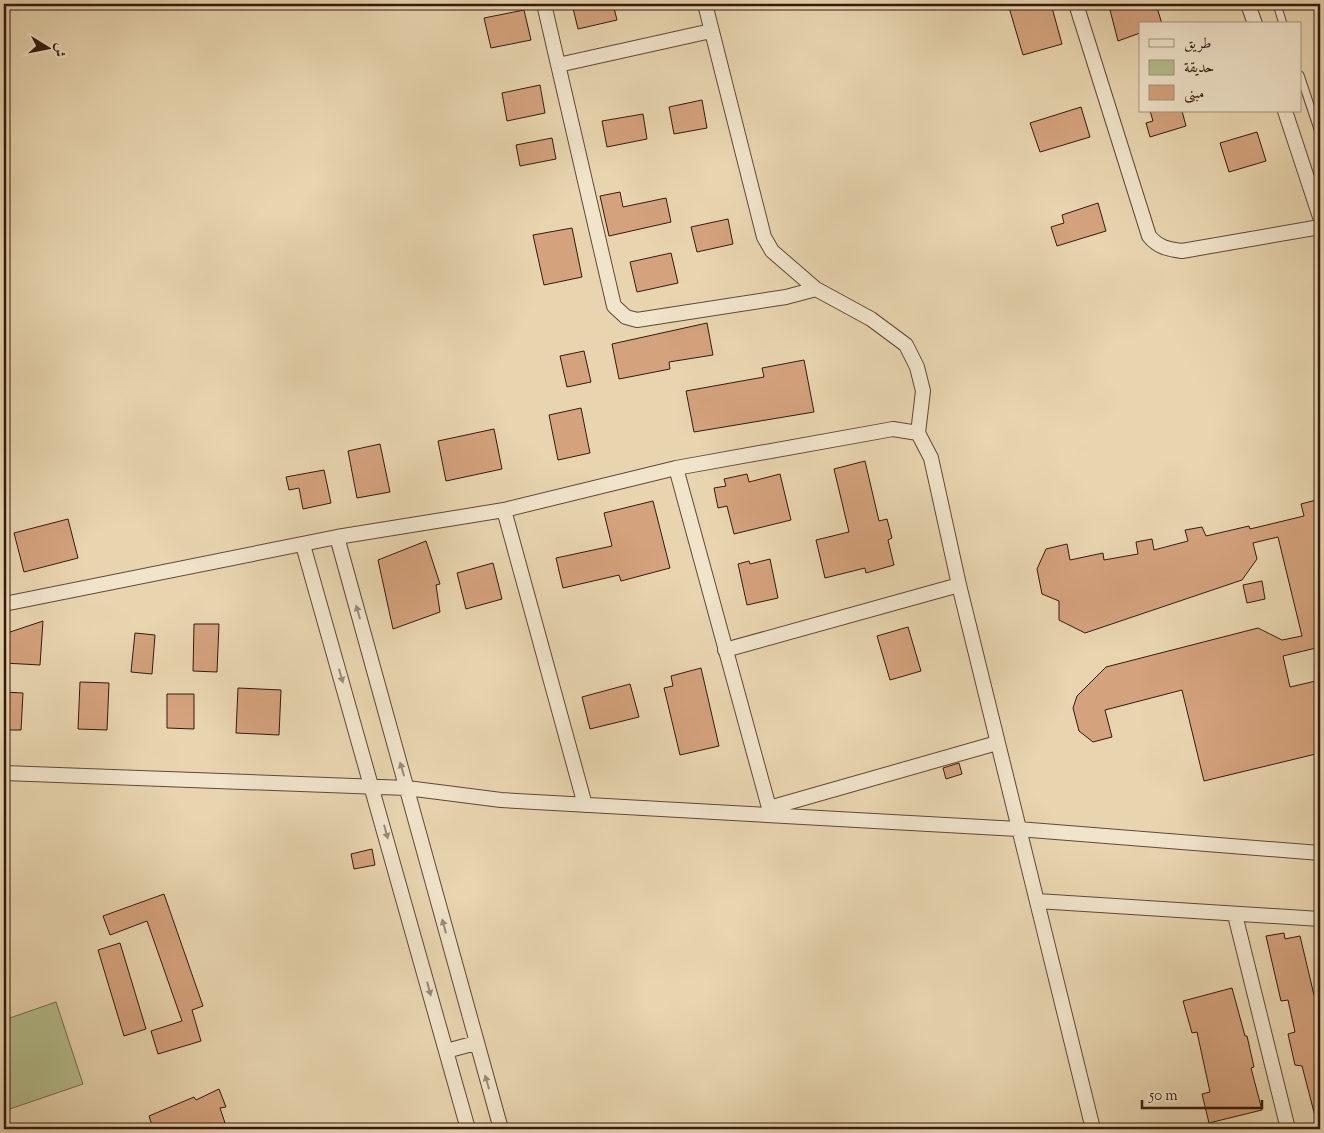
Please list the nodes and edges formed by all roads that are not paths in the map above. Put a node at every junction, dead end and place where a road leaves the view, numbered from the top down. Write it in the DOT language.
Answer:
graph roads {
  1 [pos="544,4"];
  2 [pos="705,4"];
  3 [pos="1076,4"];
  4 [pos="1248,4"];
  5 [pos="1277,4"];
  6 [pos="1254,22"];
  7 [pos="1282,22"];
  8 [pos="711,31"];
  9 [pos="558,65"];
  10 [pos="1302,81"];
  11 [pos="1285,112"];
  12 [pos="1320,135"];
  13 [pos="1320,217"];
  14 [pos="1320,227"];
  15 [pos="816,289"];
  16 [pos="918,433"];
  17 [pos="676,468"];
  18 [pos="504,510"];
  19 [pos="337,538"];
  20 [pos="303,545"];
  21 [pos="959,586"];
  22 [pos="4,604"];
  23 [pos="725,650"];
  24 [pos="997,742"];
  25 [pos="4,773"];
  26 [pos="373,787"];
  27 [pos="407,788"];
  28 [pos="585,805"];
  29 [pos="770,811"];
  30 [pos="1018,829"];
  31 [pos="1320,853"];
  32 [pos="1037,901"];
  33 [pos="1235,915"];
  34 [pos="1320,919"];
  35 [pos="476,1043"];
  36 [pos="446,1051"];
  37 [pos="468,1129"];
  38 [pos="501,1129"];
  39 [pos="1093,1129"];
  40 [pos="1288,1129"];
  1 -- 9 [label="street"];
  2 -- 8 [label="street"];
  3 -- 14 [label="street"];
  4 -- 6 [label="street"];
  5 -- 7 [label="lane"];
  8 -- 9 [label="street"];
  8 -- 15 [label="street"];
  9 -- 15 [label="street"];
  10 -- 12 [label="lane"];
  11 -- 13 [label="street"];
  15 -- 16 [label="street"];
  16 -- 17 [label="street"];
  16 -- 21 [label="street"];
  17 -- 18 [label="street"];
  17 -- 23 [label="street"];
  18 -- 19 [label="street"];
  18 -- 28 [label="street"];
  19 -- 20 [label="street"];
  27 -- 19 [label="street, one-way"];
  20 -- 22 [label="street"];
  20 -- 26 [label="street, one-way"];
  21 -- 23 [label="street"];
  21 -- 24 [label="street"];
  23 -- 29 [label="street"];
  24 -- 29 [label="street"];
  24 -- 30 [label="street"];
  25 -- 26 [label="street"];
  26 -- 27 [label="street"];
  26 -- 36 [label="street, one-way"];
  27 -- 28 [label="street"];
  35 -- 27 [label="street, one-way"];
  28 -- 29 [label="street"];
  29 -- 30 [label="street"];
  30 -- 31 [label="street"];
  30 -- 32 [label="street"];
  32 -- 33 [label="street"];
  32 -- 39 [label="street"];
  33 -- 34 [label="street"];
  33 -- 40 [label="street"];
  35 -- 36 [label="street"];
  38 -- 35 [label="street, one-way"];
  36 -- 37 [label="street"];
}
